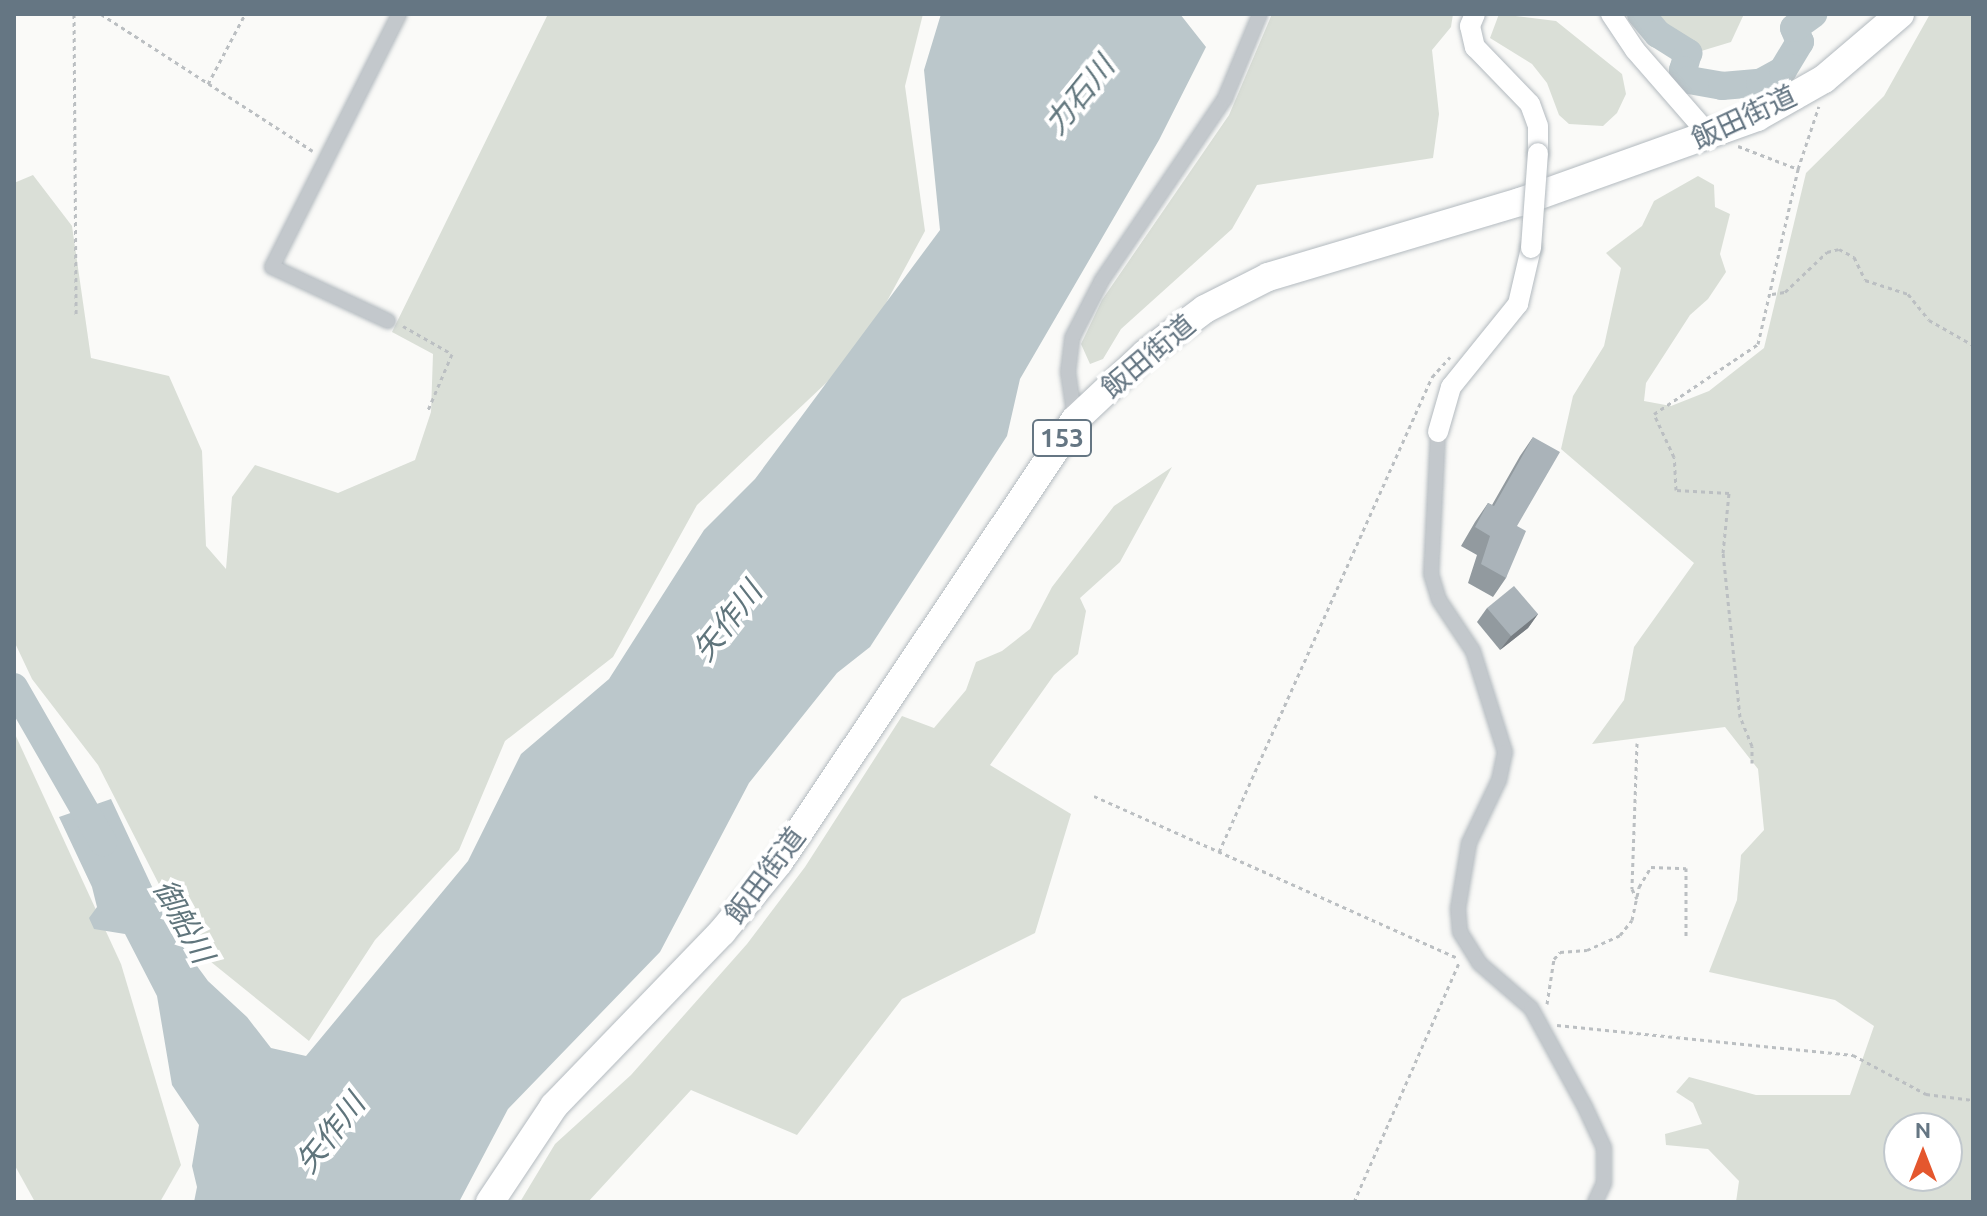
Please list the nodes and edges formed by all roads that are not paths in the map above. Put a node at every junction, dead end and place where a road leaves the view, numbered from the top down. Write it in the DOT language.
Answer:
graph roads {
  1 [pos="399,14"];
  2 [pos="1260,14"];
  3 [pos="1475,14"];
  4 [pos="1611,14"];
  5 [pos="1900,14"];
  6 [pos="1715,135"];
  7 [pos="388,321"];
  8 [pos="1075,420"];
  9 [pos="1438,432"];
  10 [pos="490,1202"];
  11 [pos="1595,1202"];
  1 -- 7 [label="street"];
  2 -- 8 [label="street"];
  3 -- 9 [label="street, bridge"];
  4 -- 6 [label="street"];
  5 -- 6 [label="highway, 飯田街道 / 153"];
  6 -- 8 [label="highway, 飯田街道 / 153"];
  8 -- 10 [label="highway, 飯田街道 / 153"];
  9 -- 11 [label="street"];
}
